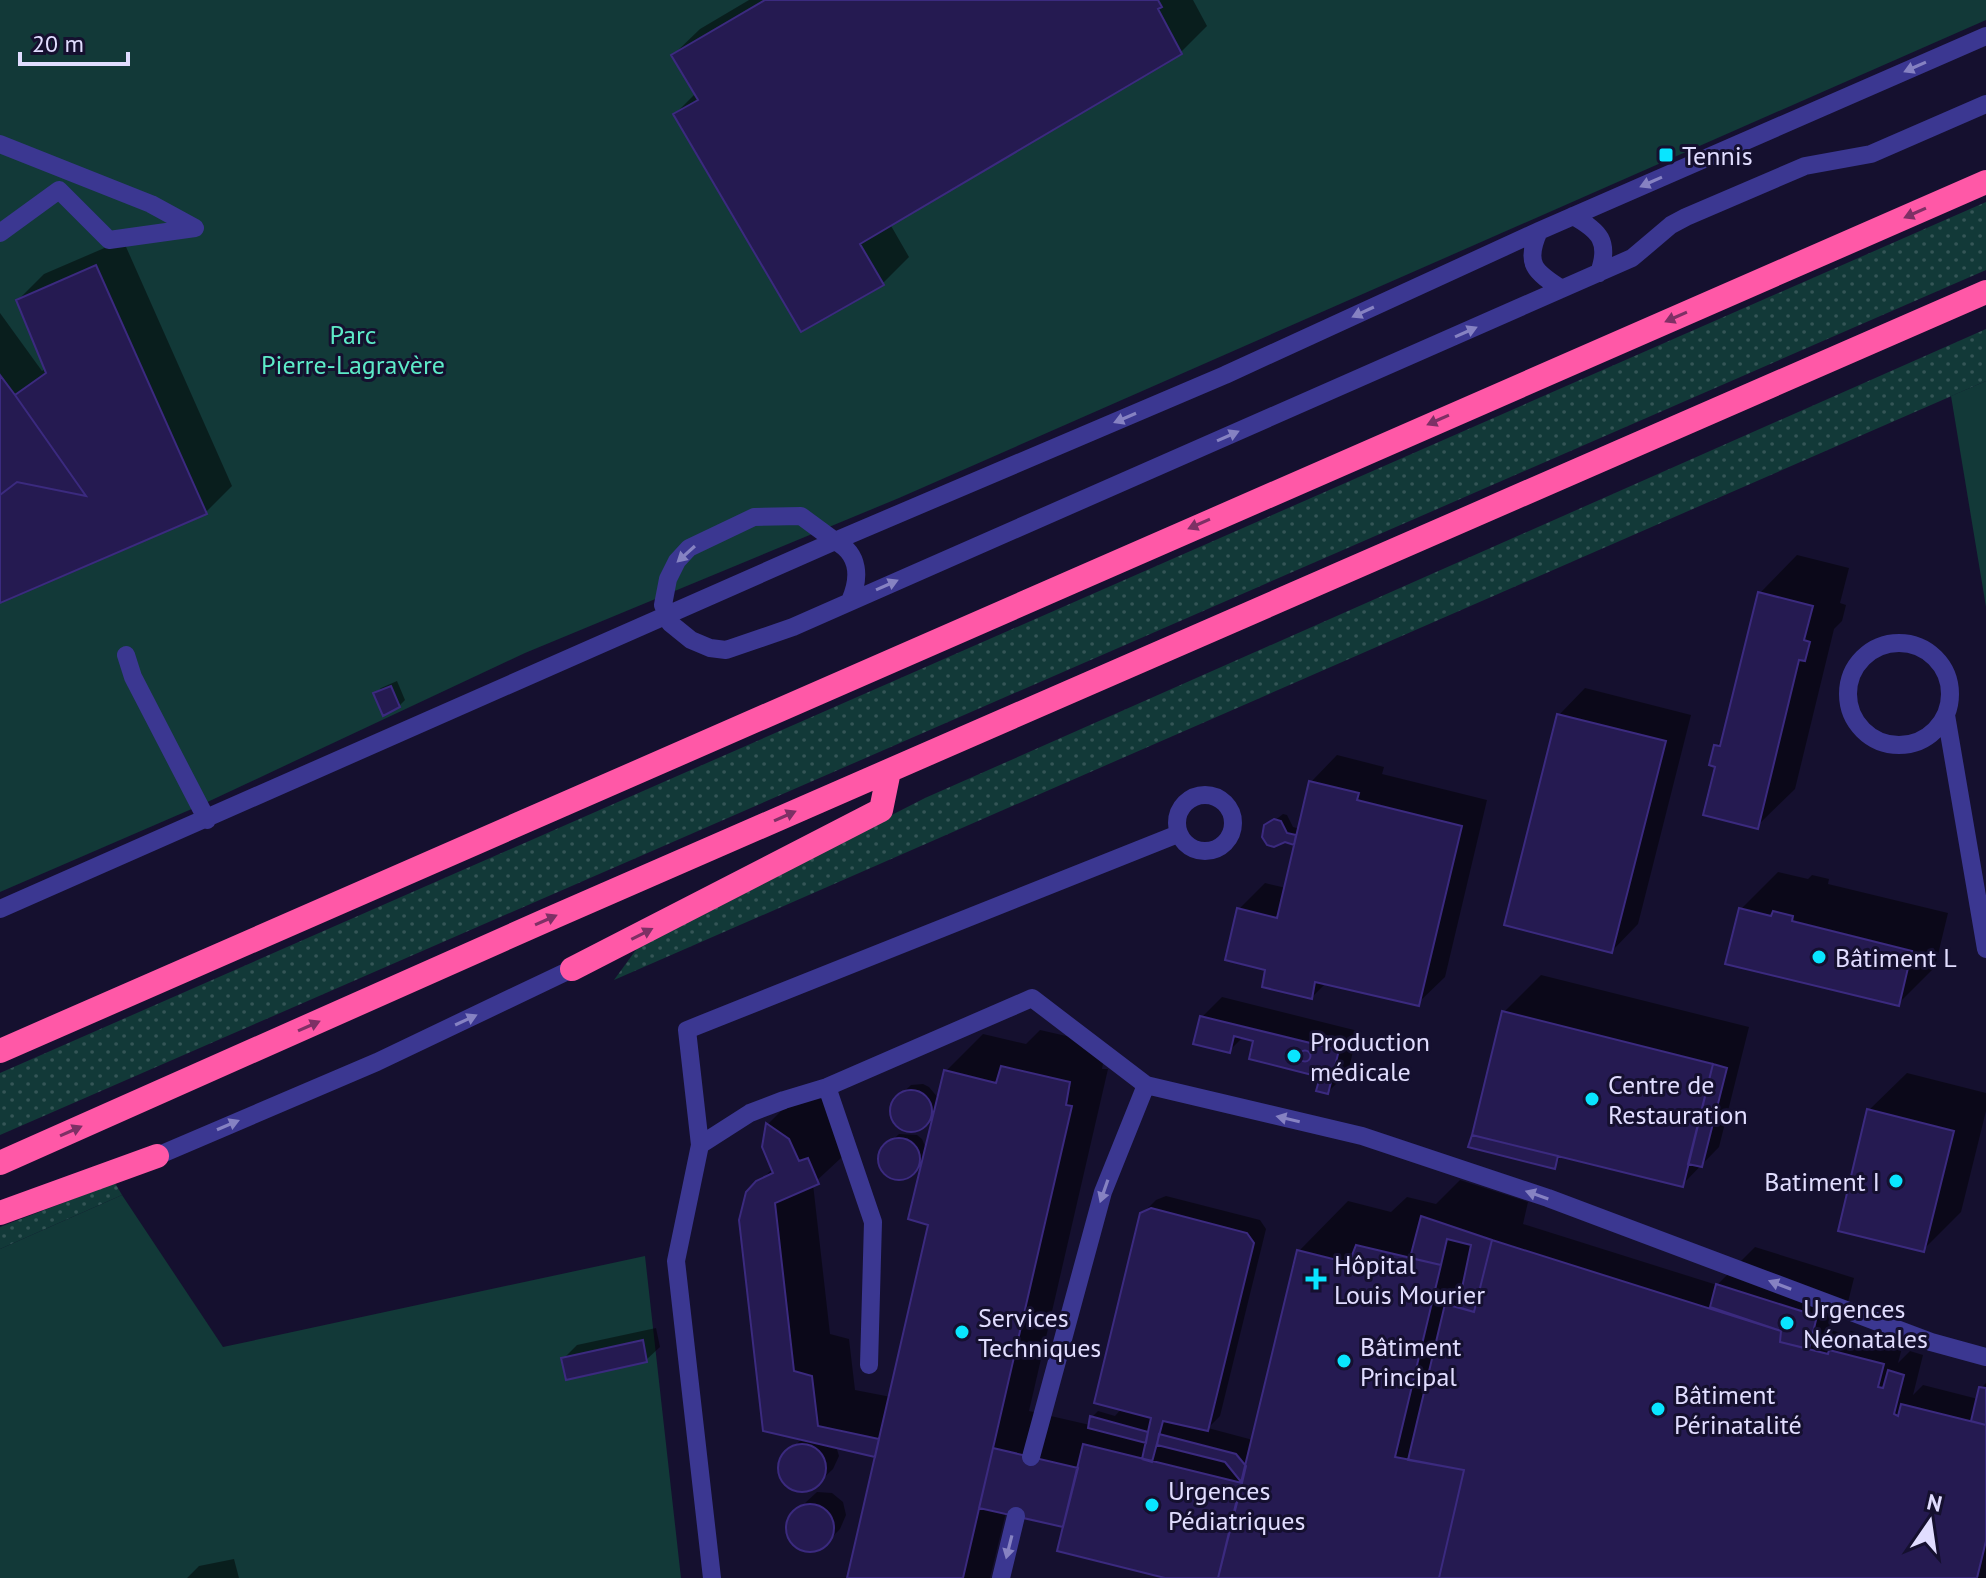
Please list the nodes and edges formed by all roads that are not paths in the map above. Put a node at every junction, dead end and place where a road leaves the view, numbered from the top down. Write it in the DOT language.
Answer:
graph roads {
  1 [pos="1986,36"];
  2 [pos="1986,104"];
  3 [pos="0,144"];
  4 [pos="1986,182"];
  5 [pos="1573,216"];
  6 [pos="1539,231"];
  7 [pos="0,233"];
  8 [pos="1599,273"];
  9 [pos="1562,289"];
  10 [pos="1986,292"];
  11 [pos="835,541"];
  12 [pos="850,601"];
  13 [pos="666,616"];
  14 [pos="126,655"];
  15 [pos="1946,715"];
  16 [pos="889,771"];
  17 [pos="207,820"];
  18 [pos="1178,834"];
  19 [pos="0,909"];
  20 [pos="1986,949"];
  21 [pos="572,969"];
  22 [pos="0,1051"];
  23 [pos="1146,1085"];
  24 [pos="827,1087"];
  25 [pos="700,1145"];
  26 [pos="157,1156"];
  27 [pos="0,1163"];
  28 [pos="0,1213"];
  29 [pos="1986,1357"];
  30 [pos="869,1365"];
  31 [pos="1031,1457"];
  32 [pos="1016,1516"];
  33 [pos="712,1578"];
  34 [pos="1001,1578"];
  1 -- 5 [label="lane, one-way"];
  2 -- 8 [label="lane"];
  3 -- 7 [label="lane"];
  4 -- 22 [label="highway, one-way"];
  5 -- 6 [label="lane"];
  5 -- 8 [label="lane"];
  6 -- 9 [label="lane"];
  6 -- 11 [label="lane, one-way"];
  8 -- 9 [label="lane"];
  12 -- 9 [label="lane, one-way"];
  10 -- 16 [label="highway"];
  11 -- 12 [label="lane"];
  11 -- 13 [label="lane"];
  11 -- 13 [label="lane, one-way"];
  12 -- 13 [label="lane"];
  13 -- 17 [label="lane"];
  14 -- 17 [label="lane"];
  15 -- 15 [label="lane"];
  15 -- 20 [label="lane"];
  21 -- 16 [label="highway, one-way"];
  27 -- 16 [label="highway, one-way"];
  17 -- 19 [label="lane"];
  18 -- 25 [label="lane"];
  26 -- 21 [label="lane, one-way"];
  23 -- 24 [label="lane"];
  29 -- 23 [label="lane, one-way"];
  23 -- 31 [label="lane, one-way"];
  24 -- 25 [label="lane"];
  24 -- 30 [label="lane"];
  25 -- 33 [label="lane"];
  26 -- 28 [label="highway"];
  32 -- 34 [label="lane, one-way"];
}
